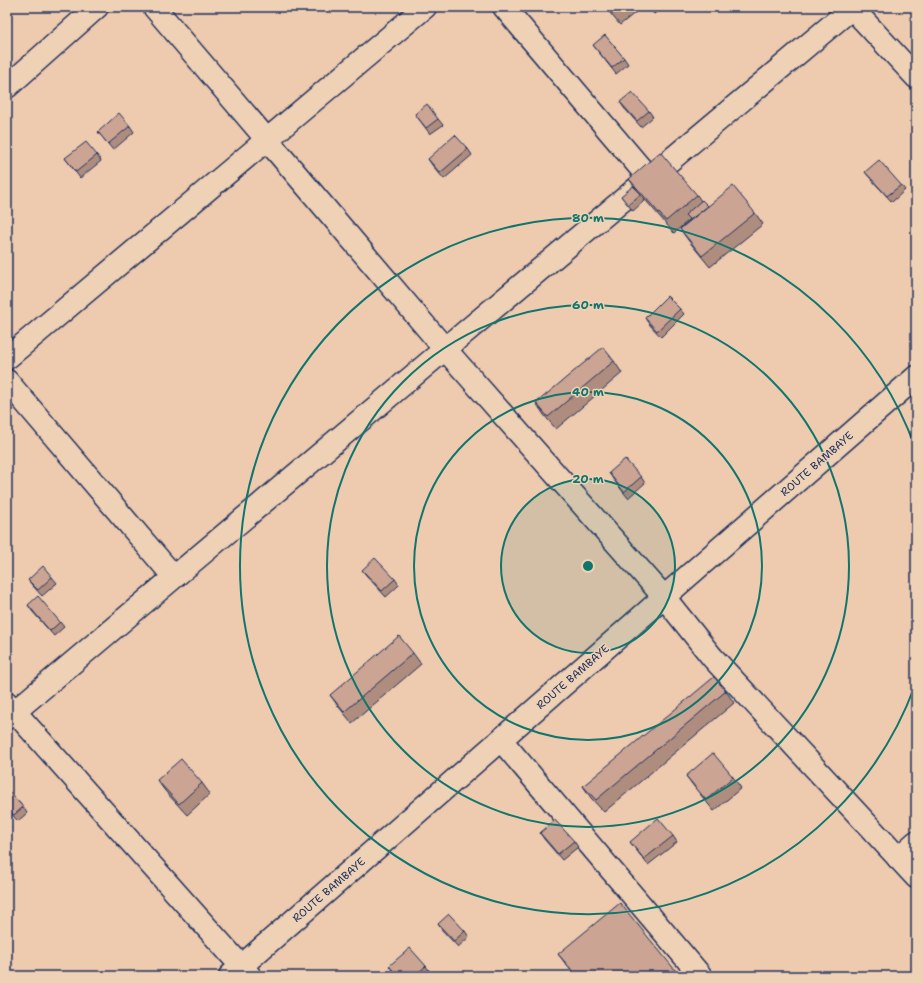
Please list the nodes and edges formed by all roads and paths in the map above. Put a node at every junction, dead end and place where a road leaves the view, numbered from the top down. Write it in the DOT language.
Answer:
graph roads {
  1 [pos="97,7"];
  2 [pos="154,7"];
  3 [pos="425,7"];
  4 [pos="504,7"];
  5 [pos="851,8"];
  6 [pos="916,77"];
  7 [pos="7,87"];
  8 [pos="267,140"];
  9 [pos="649,178"];
  10 [pos="445,349"];
  11 [pos="7,358"];
  12 [pos="916,377"];
  13 [pos="7,382"];
  14 [pos="174,577"];
  15 [pos="664,597"];
  16 [pos="10,711"];
  17 [pos="500,740"];
  18 [pos="916,842"];
  19 [pos="898,858"];
  20 [pos="916,877"];
  21 [pos="241,973"];
  22 [pos="700,976"];
  1 -- 7 [label="street"];
  2 -- 8 [label="street"];
  3 -- 8 [label="street"];
  4 -- 9 [label="street"];
  5 -- 6 [label="street"];
  5 -- 9 [label="street"];
  8 -- 10 [label="street"];
  8 -- 11 [label="street"];
  9 -- 10 [label="street"];
  10 -- 14 [label="street"];
  10 -- 15 [label="street"];
  12 -- 15 [label="street, ROUTE BAMBAYE"];
  13 -- 14 [label="street"];
  14 -- 16 [label="street"];
  15 -- 17 [label="street, ROUTE BAMBAYE"];
  15 -- 19 [label="street"];
  16 -- 21 [label="street"];
  17 -- 21 [label="street, ROUTE BAMBAYE"];
  17 -- 22 [label="street"];
  18 -- 19 [label="street"];
  19 -- 20 [label="street"];
}
